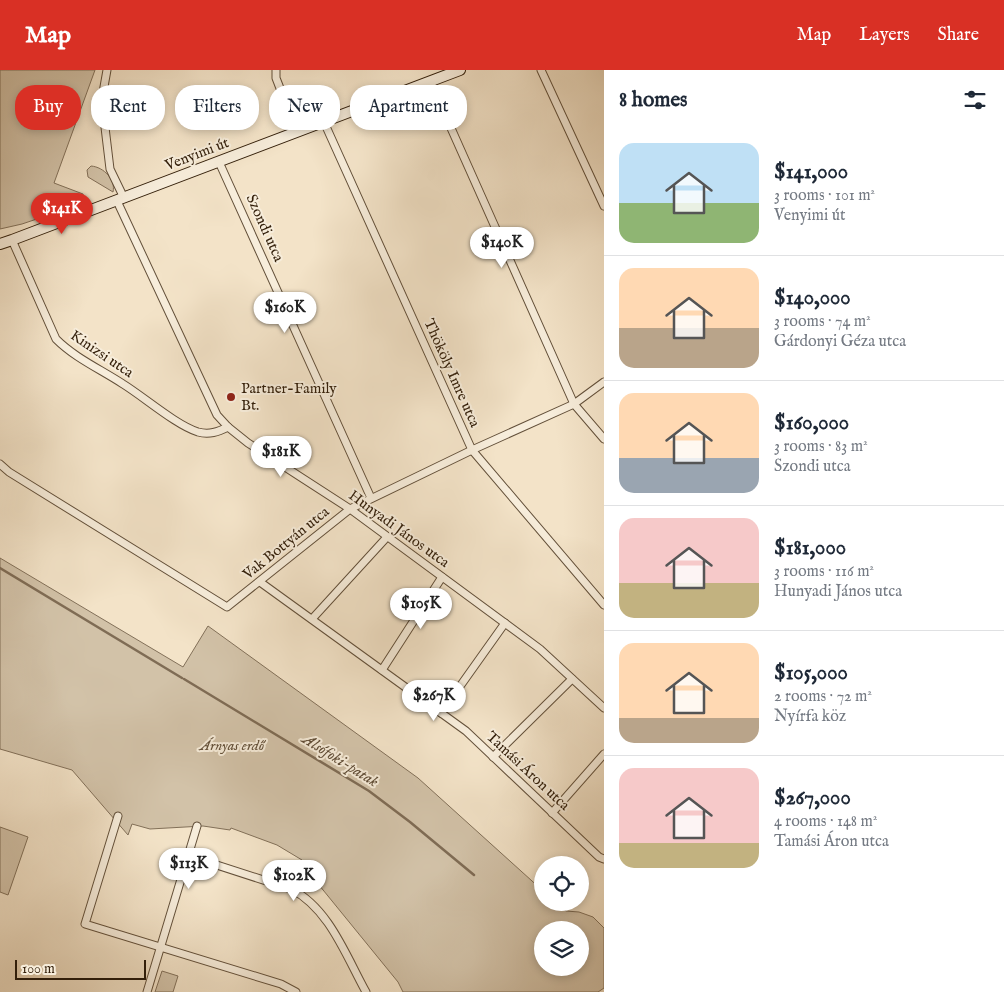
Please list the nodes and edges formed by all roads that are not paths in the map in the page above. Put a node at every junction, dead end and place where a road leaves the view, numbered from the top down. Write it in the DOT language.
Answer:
graph roads {
  1 [pos="107,70"];
  2 [pos="276,70"];
  3 [pos="460,70"];
  4 [pos="541,70"];
  5 [pos="430,81"];
  6 [pos="340,116"];
  7 [pos="302,130"];
  8 [pos="328,130"];
  9 [pos="297,132"];
  10 [pos="219,162"];
  11 [pos="120,200"];
  12 [pos="604,206"];
  13 [pos="12,240"];
  14 [pos="0,244"];
  15 [pos="604,382"];
  16 [pos="574,404"];
  17 [pos="228,426"];
  18 [pos="604,439"];
  19 [pos="472,450"];
  20 [pos="0,464"];
  21 [pos="371,498"];
  22 [pos="350,509"];
  23 [pos="387,536"];
  24 [pos="442,577"];
  25 [pos="260,582"];
  26 [pos="604,604"];
  27 [pos="312,619"];
  28 [pos="505,623"];
  29 [pos="382,670"];
  30 [pos="572,679"];
  31 [pos="604,708"];
  32 [pos="441,713"];
  33 [pos="604,754"];
  34 [pos="493,757"];
  35 [pos="552,813"];
  36 [pos="118,816"];
  37 [pos="198,826"];
  38 [pos="189,856"];
  39 [pos="604,859"];
  40 [pos="160,948"];
  41 [pos="147,992"];
  42 [pos="296,992"];
  43 [pos="366,992"];
  1 -- 11 [label="street, Hunyadi János utca"];
  2 -- 9 [label="street"];
  3 -- 5 [label="street, Venyimi út"];
  4 -- 12 [label="street"];
  5 -- 6 [label="street, Venyimi út"];
  5 -- 16 [label="street"];
  7 -- 9 [label="street, Venyimi út"];
  8 -- 19 [label="street, Thököly Imre utca"];
  9 -- 10 [label="street, Venyimi út"];
  10 -- 11 [label="street, Venyimi út"];
  10 -- 21 [label="street, Szondi utca"];
  11 -- 13 [label="street, Venyimi út"];
  11 -- 17 [label="street, Hunyadi János utca"];
  13 -- 14 [label="street, Venyimi út"];
  13 -- 17 [label="street, Kinizsi utca"];
  15 -- 16 [label="street, Vak Bottyán utca"];
  16 -- 18 [label="street"];
  16 -- 19 [label="street, Vak Bottyán utca"];
  17 -- 22 [label="street, Hunyadi János utca"];
  19 -- 21 [label="street, Vak Bottyán utca"];
  19 -- 26 [label="street, Thököly Imre utca"];
  20 -- 25 [label="street, Vak Bottyán utca"];
  21 -- 22 [label="street, Vak Bottyán utca"];
  22 -- 23 [label="street, Hunyadi János utca"];
  22 -- 25 [label="street, Vak Bottyán utca"];
  23 -- 24 [label="street, Hunyadi János utca"];
  23 -- 27 [label="street"];
  24 -- 28 [label="street, Hunyadi János utca"];
  24 -- 29 [label="street"];
  25 -- 27 [label="street, Tamási Áron utca"];
  27 -- 29 [label="street, Tamási Áron utca"];
  28 -- 30 [label="street, Hunyadi János utca"];
  28 -- 32 [label="street"];
  29 -- 32 [label="street, Tamási Áron utca"];
  30 -- 31 [label="street, Hunyadi János utca"];
  30 -- 34 [label="street"];
  32 -- 34 [label="street, Tamási Áron utca"];
  33 -- 35 [label="street"];
  34 -- 35 [label="street, Tamási Áron utca"];
  35 -- 39 [label="street, Tamási Áron utca"];
  36 -- 40 [label="street"];
  37 -- 38 [label="street"];
  38 -- 40 [label="street"];
  38 -- 43 [label="street"];
  40 -- 41 [label="street"];
  40 -- 42 [label="street"];
}
